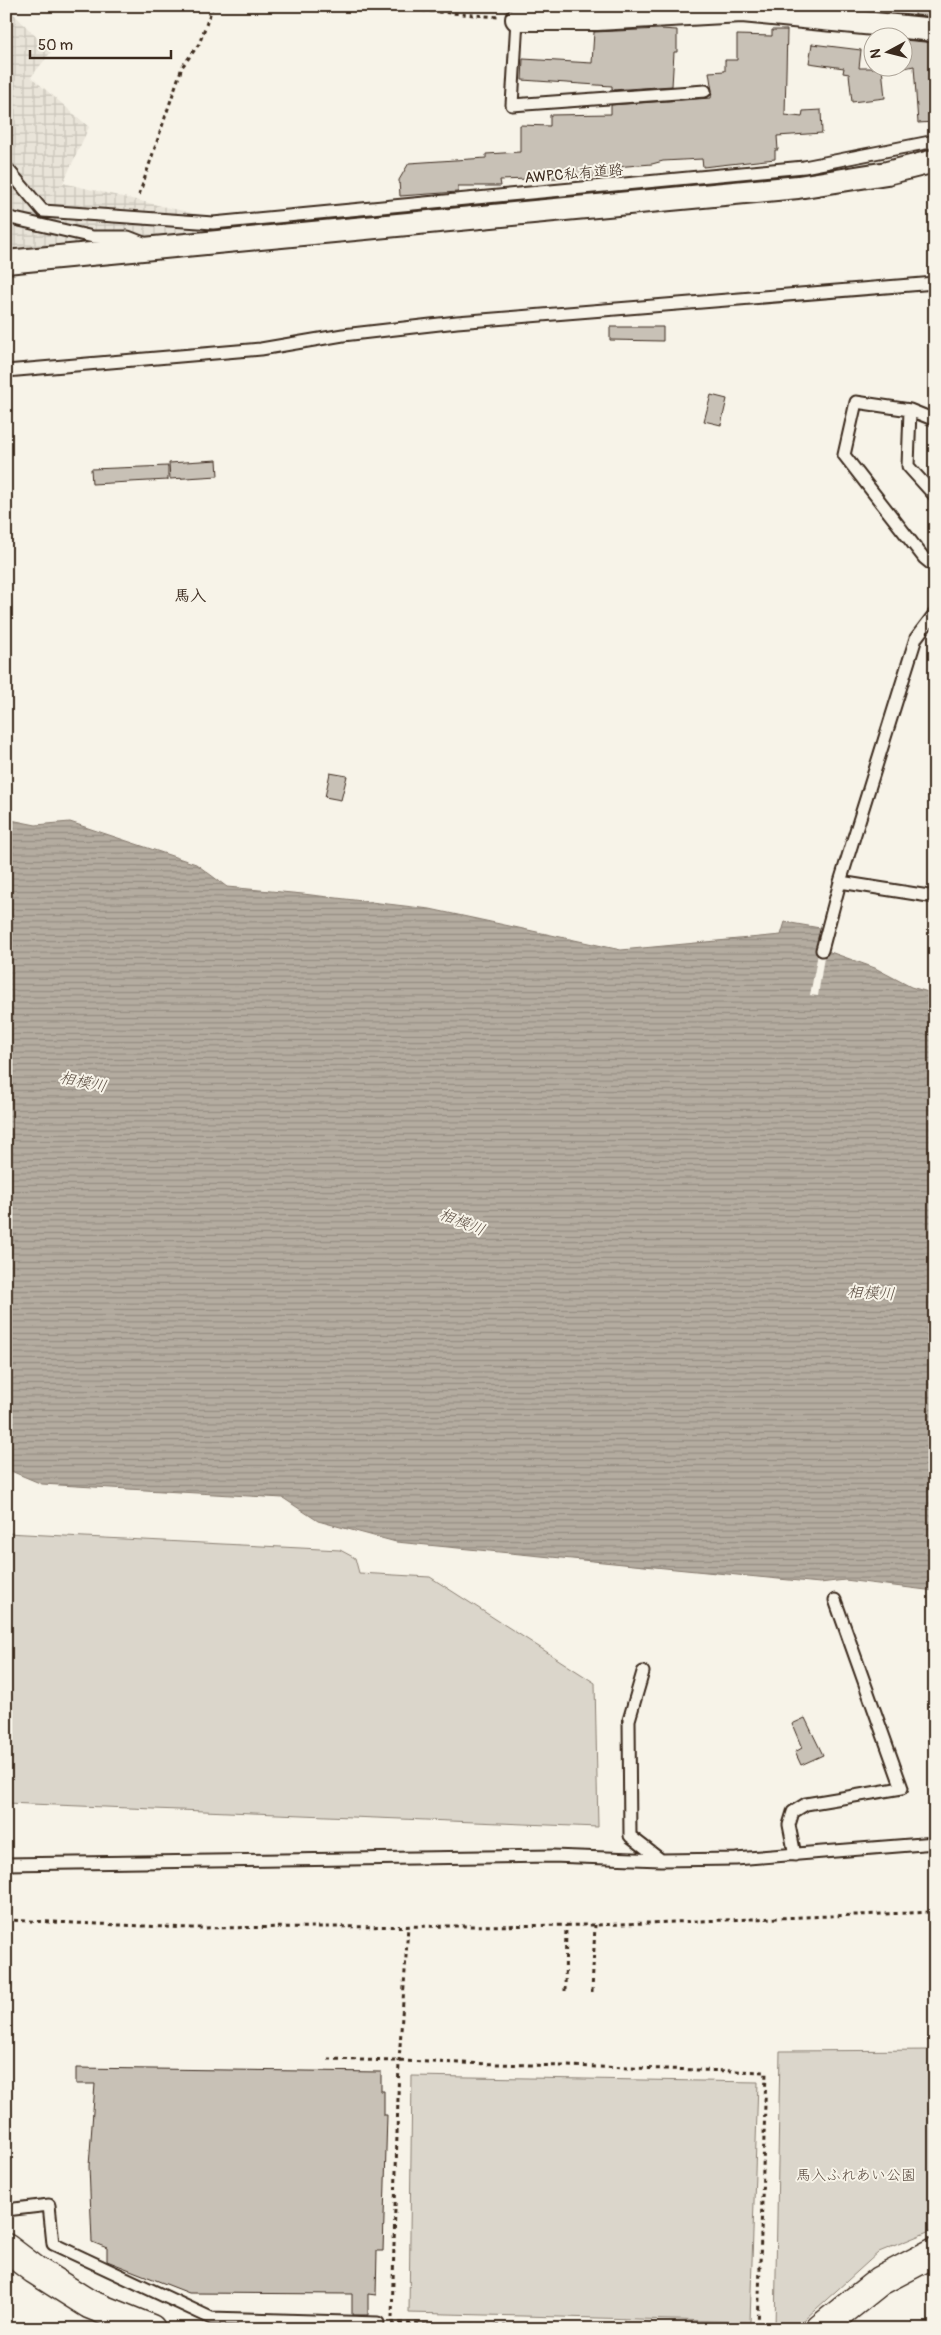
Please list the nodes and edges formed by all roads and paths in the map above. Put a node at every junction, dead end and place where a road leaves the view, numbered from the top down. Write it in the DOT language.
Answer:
graph roads {
  1 [pos="213,6"];
  2 [pos="366,6"];
  3 [pos="517,19"];
  4 [pos="935,30"];
  5 [pos="706,91"];
  6 [pos="935,141"];
  7 [pos="935,161"];
  8 [pos="6,167"];
  9 [pos="138,196"];
  10 [pos="43,211"];
  11 [pos="6,217"];
  12 [pos="39,224"];
  13 [pos="154,248"];
  14 [pos="6,262"];
  15 [pos="935,283"];
  16 [pos="6,371"];
  17 [pos="910,410"];
  18 [pos="935,420"];
  19 [pos="935,496"];
  20 [pos="935,567"];
  21 [pos="935,613"];
  22 [pos="840,882"];
  23 [pos="935,897"];
  24 [pos="822,950"];
  25 [pos="835,1600"];
  26 [pos="643,1672"];
  27 [pos="935,1843"];
  28 [pos="795,1855"];
  29 [pos="661,1860"];
  30 [pos="6,1864"];
  31 [pos="935,1912"];
  32 [pos="6,1920"];
  33 [pos="566,1925"];
  34 [pos="595,1925"];
  35 [pos="408,1926"];
  36 [pos="565,1991"];
  37 [pos="592,1992"];
  38 [pos="328,2059"];
  39 [pos="399,2061"];
  40 [pos="6,2210"];
  41 [pos="6,2248"];
  42 [pos="935,2252"];
  43 [pos="378,2323"];
  44 [pos="392,2323"];
  45 [pos="152,2329"];
  46 [pos="392,2329"];
  47 [pos="618,2329"];
  48 [pos="758,2329"];
  49 [pos="820,2329"];
  1 -- 9 [label="path"];
  2 -- 3 [label="path"];
  3 -- 4 [label="street"];
  3 -- 5 [label="lane"];
  6 -- 10 [label="lane, AWPC私有道路"];
  7 -- 13 [label="street"];
  8 -- 10 [label="lane"];
  10 -- 12 [label="lane"];
  11 -- 12 [label="lane"];
  12 -- 13 [label="lane"];
  13 -- 14 [label="street"];
  15 -- 16 [label="lane"];
  17 -- 18 [label="lane"];
  17 -- 19 [label="lane"];
  17 -- 20 [label="lane"];
  21 -- 22 [label="lane"];
  22 -- 23 [label="lane"];
  22 -- 24 [label="lane"];
  25 -- 28 [label="lane"];
  26 -- 29 [label="lane"];
  27 -- 28 [label="lane"];
  28 -- 29 [label="lane"];
  29 -- 30 [label="lane"];
  31 -- 34 [label="path"];
  32 -- 35 [label="path"];
  33 -- 34 [label="path"];
  33 -- 35 [label="path"];
  33 -- 36 [label="path"];
  34 -- 37 [label="path"];
  35 -- 39 [label="path"];
  38 -- 39 [label="path"];
  39 -- 44 [label="path"];
  39 -- 48 [label="path"];
  40 -- 43 [label="lane"];
  41 -- 45 [label="street"];
  42 -- 49 [label="street"];
  43 -- 44 [label="path"];
  44 -- 46 [label="path"];
  44 -- 47 [label="path"];
}
